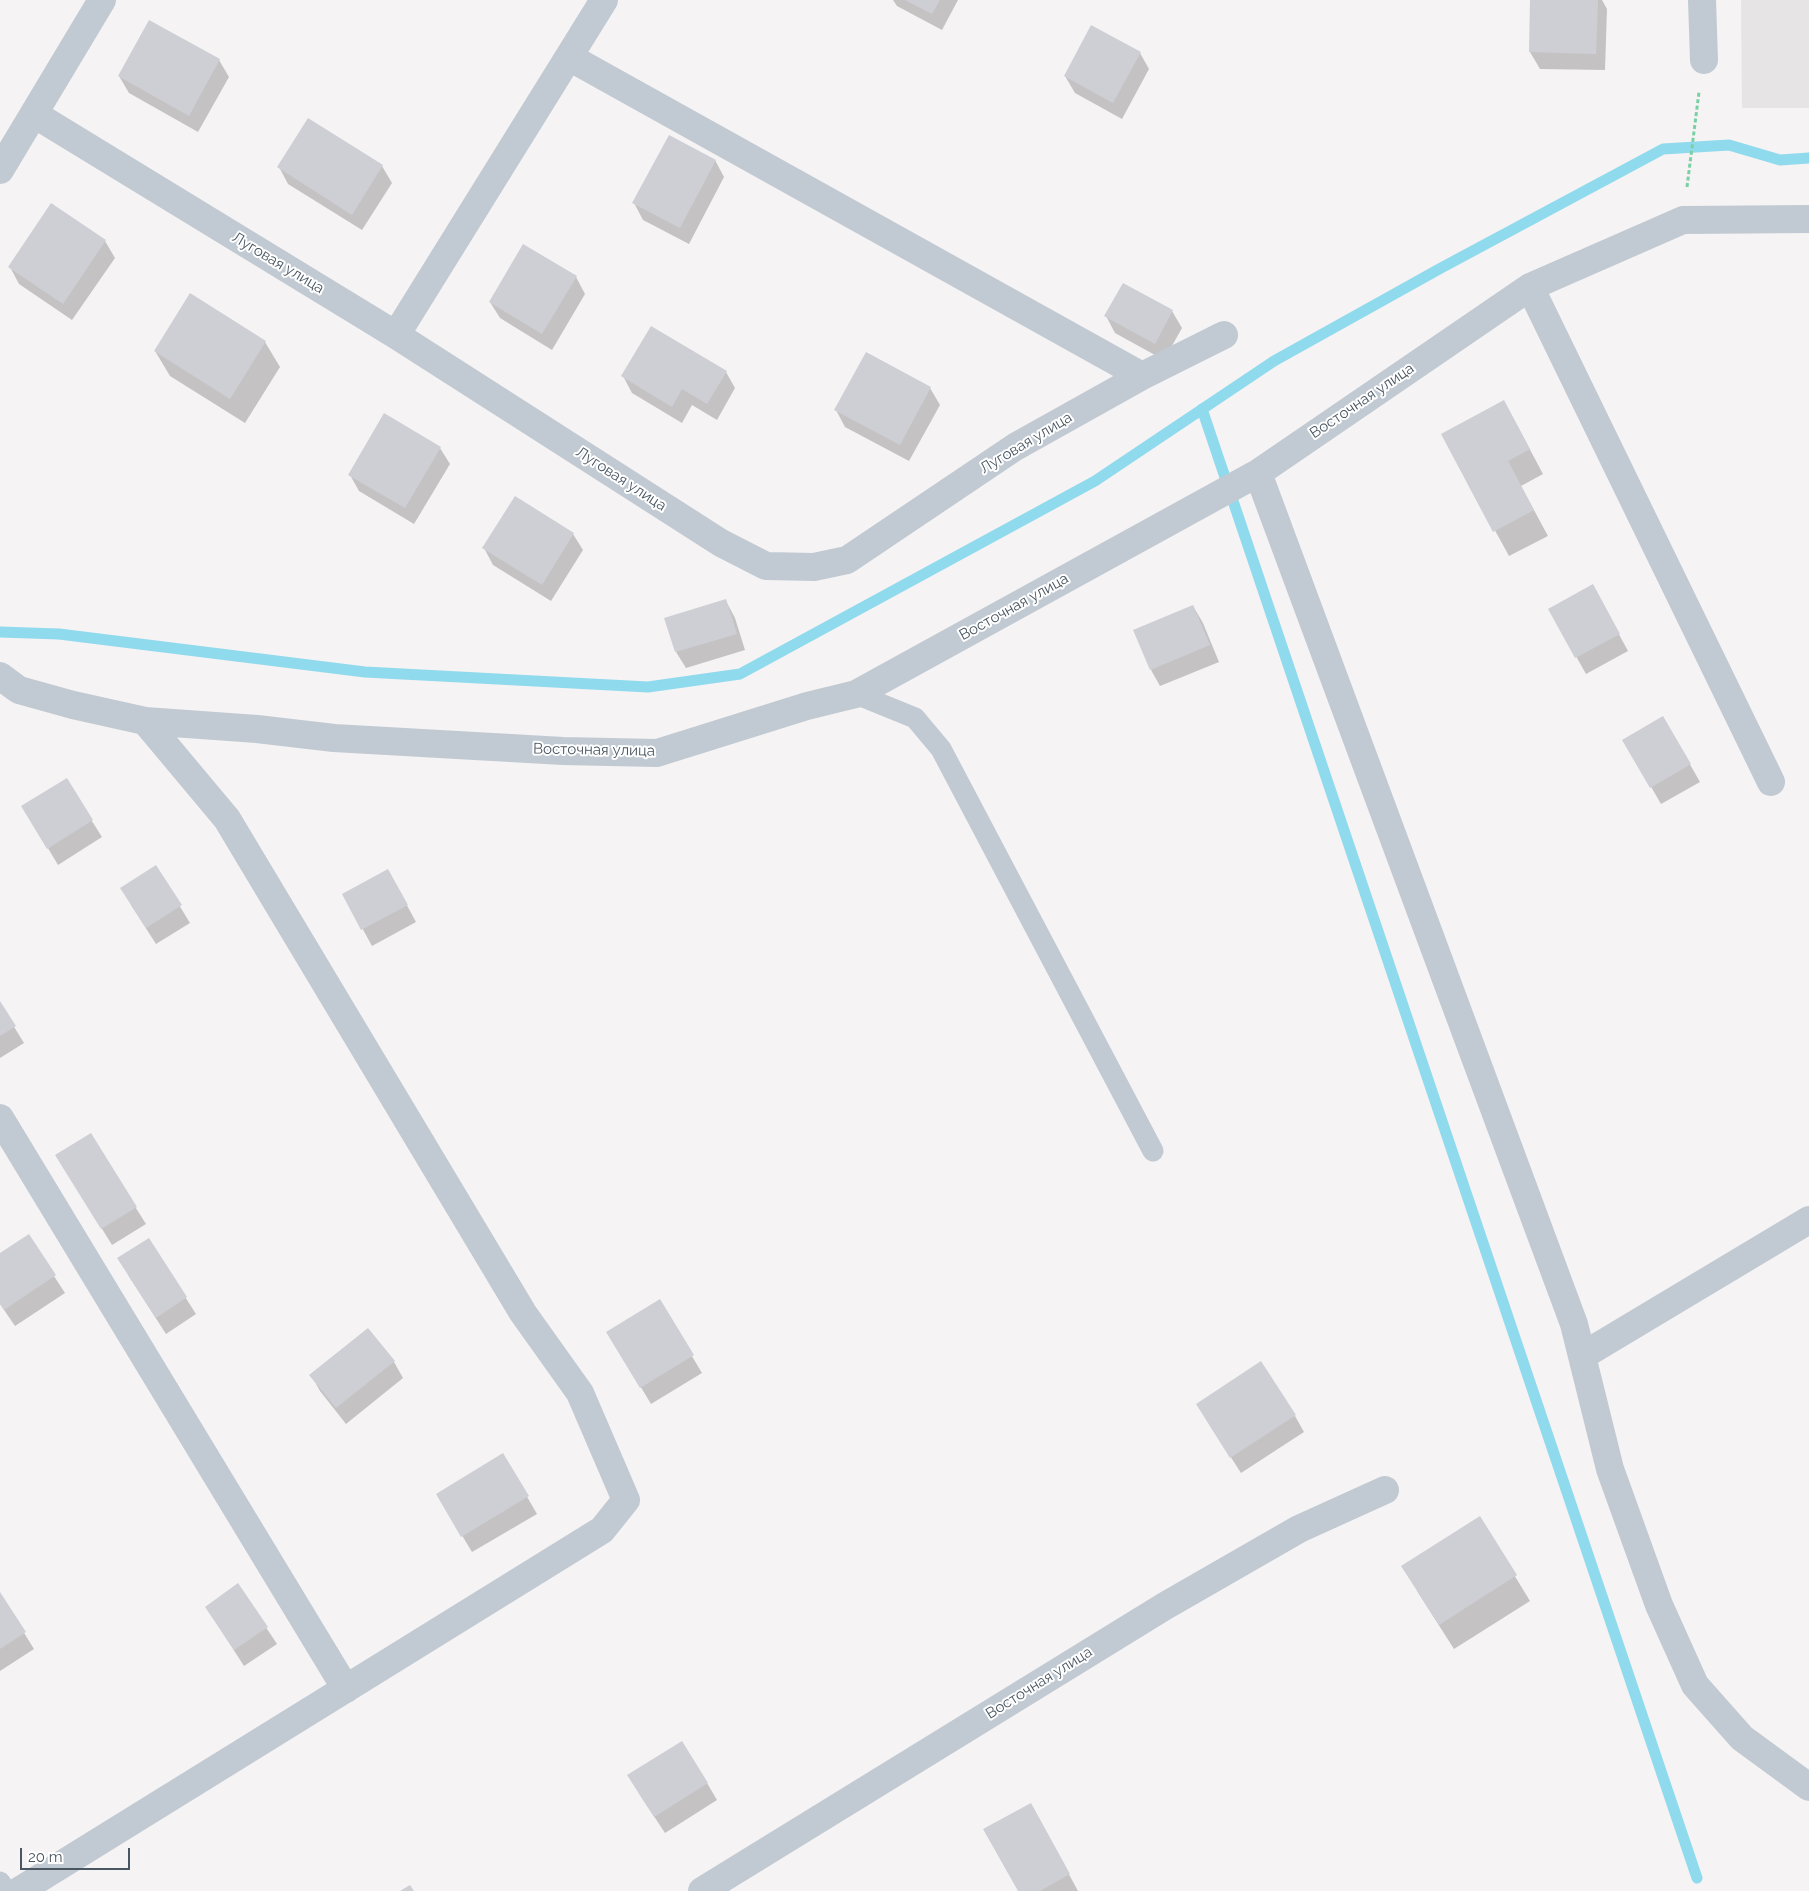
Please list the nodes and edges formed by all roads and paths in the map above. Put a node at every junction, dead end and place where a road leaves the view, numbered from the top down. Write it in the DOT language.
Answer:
graph roads {
  1 [pos="102,0"];
  2 [pos="604,0"];
  3 [pos="1702,0"];
  4 [pos="569,57"];
  5 [pos="1704,60"];
  6 [pos="34,114"];
  7 [pos="1696,122"];
  8 [pos="0,170"];
  9 [pos="1689,173"];
  10 [pos="1809,219"];
  11 [pos="1530,287"];
  12 [pos="1224,334"];
  13 [pos="396,335"];
  14 [pos="1142,376"];
  15 [pos="1251,476"];
  16 [pos="0,676"];
  17 [pos="856,694"];
  18 [pos="145,721"];
  19 [pos="1771,782"];
  20 [pos="0,1118"];
  21 [pos="1153,1151"];
  22 [pos="1809,1220"];
  23 [pos="1582,1356"];
  24 [pos="1385,1490"];
  25 [pos="346,1689"];
  26 [pos="1809,1786"];
  27 [pos="0,1882"];
  28 [pos="6,1891"];
  29 [pos="19,1891"];
  30 [pos="702,1891"];
  1 -- 6 [label="street"];
  2 -- 4 [label="street"];
  3 -- 5 [label="street"];
  4 -- 13 [label="street"];
  4 -- 14 [label="street"];
  6 -- 8 [label="street"];
  6 -- 13 [label="street, Луговая улица"];
  7 -- 9 [label="path"];
  10 -- 11 [label="street, Восточная улица"];
  11 -- 15 [label="street, Восточная улица"];
  11 -- 19 [label="street"];
  12 -- 14 [label="street, Луговая улица"];
  13 -- 14 [label="street, Луговая улица"];
  15 -- 17 [label="street, Восточная улица"];
  15 -- 23 [label="street"];
  16 -- 18 [label="street, Восточная улица"];
  17 -- 18 [label="street, Восточная улица"];
  17 -- 21 [label="lane"];
  18 -- 25 [label="street"];
  20 -- 25 [label="street"];
  22 -- 23 [label="street"];
  23 -- 26 [label="street"];
  24 -- 30 [label="street, Восточная улица"];
  25 -- 29 [label="street"];
  27 -- 28 [label="lane"];
}
